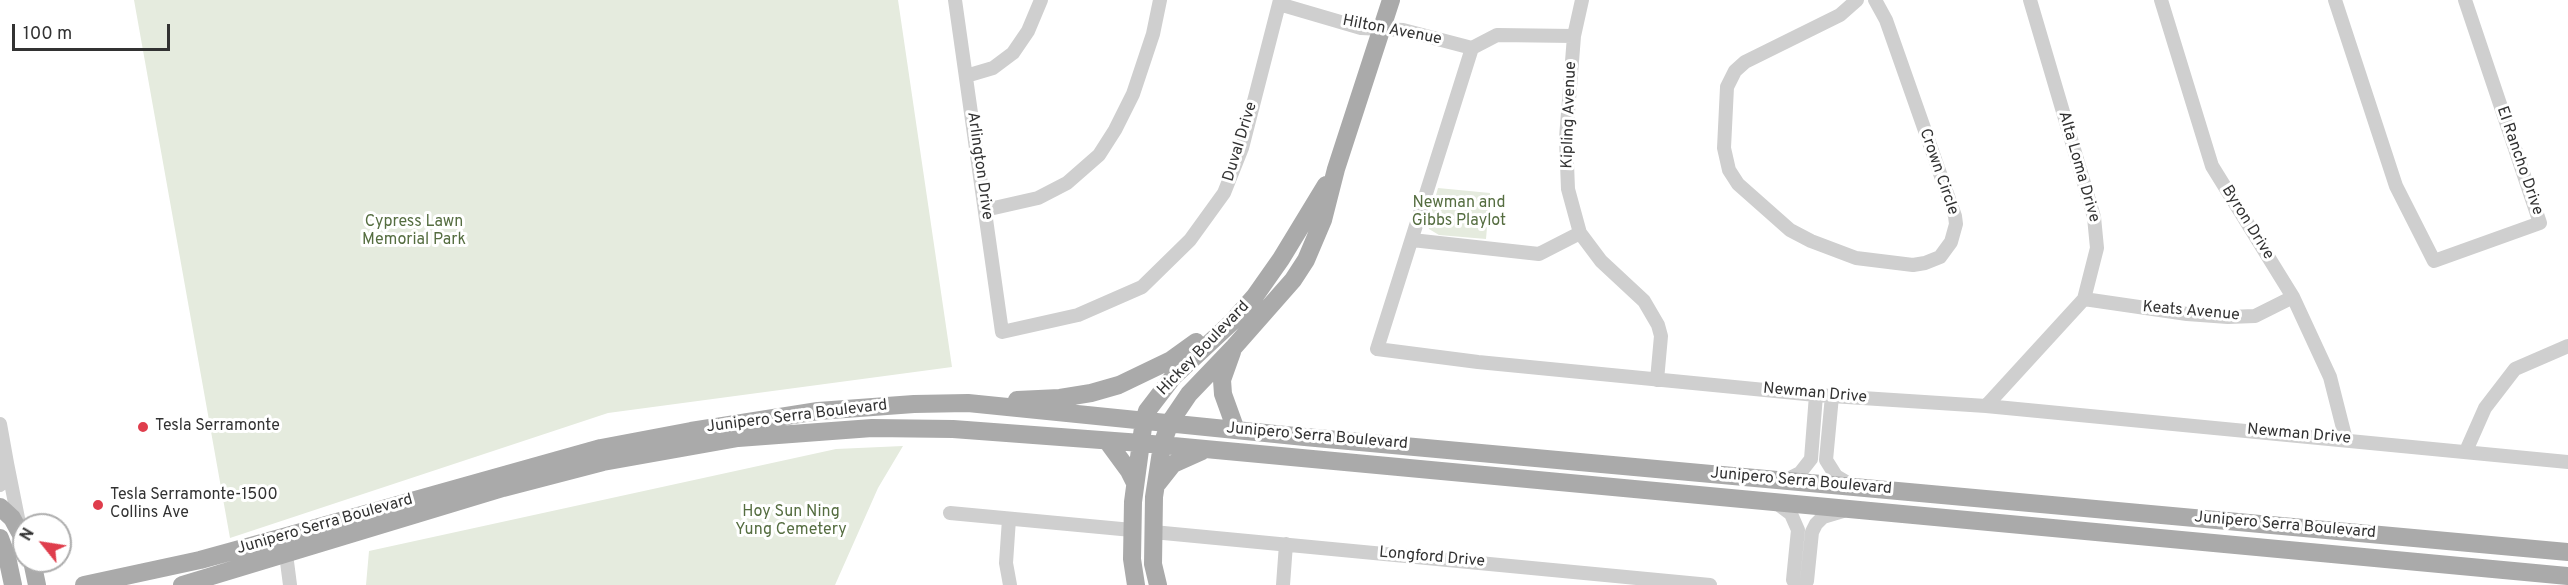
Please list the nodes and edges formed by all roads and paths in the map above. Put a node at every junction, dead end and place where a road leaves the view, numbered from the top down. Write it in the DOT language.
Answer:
graph roads {
  1 [pos="955,0"];
  2 [pos="1041,0"];
  3 [pos="1160,0"];
  4 [pos="1391,0"];
  5 [pos="1582,0"];
  6 [pos="1857,0"];
  7 [pos="1875,0"];
  8 [pos="2030,0"];
  9 [pos="2161,0"];
  10 [pos="2335,0"];
  11 [pos="2465,0"];
  12 [pos="1280,2"];
  13 [pos="1383,29"];
  14 [pos="1574,36"];
  15 [pos="1472,48"];
  16 [pos="966,76"];
  17 [pos="1336,169"];
  18 [pos="985,210"];
  19 [pos="1580,233"];
  20 [pos="1412,240"];
  21 [pos="2293,297"];
  22 [pos="2084,299"];
  23 [pos="1240,314"];
  24 [pos="1002,332"];
  25 [pos="2568,346"];
  26 [pos="1234,347"];
  27 [pos="1658,380"];
  28 [pos="1816,395"];
  29 [pos="1832,396"];
  30 [pos="968,403"];
  31 [pos="1986,406"];
  32 [pos="1144,420"];
  33 [pos="1170,422"];
  34 [pos="0,424"];
  35 [pos="1236,430"];
  36 [pos="2346,440"];
  37 [pos="1107,441"];
  38 [pos="1141,443"];
  39 [pos="1162,445"];
  40 [pos="1206,449"];
  41 [pos="2466,451"];
  42 [pos="2568,462"];
  43 [pos="7,463"];
  44 [pos="1786,480"];
  45 [pos="1135,483"];
  46 [pos="0,485"];
  47 [pos="1853,486"];
  48 [pos="1155,488"];
  49 [pos="1773,500"];
  50 [pos="0,507"];
  51 [pos="1849,510"];
  52 [pos="18,513"];
  53 [pos="950,513"];
  54 [pos="12,518"];
  55 [pos="1009,519"];
  56 [pos="1132,530"];
  57 [pos="1154,532"];
  58 [pos="0,538"];
  59 [pos="1286,544"];
  60 [pos="2568,552"];
  61 [pos="286,554"];
  62 [pos="2568,576"];
  63 [pos="1581,578"];
  64 [pos="1685,584"];
  65 [pos="13,585"];
  66 [pos="84,585"];
  67 [pos="182,585"];
  68 [pos="290,585"];
  69 [pos="1010,585"];
  70 [pos="1136,585"];
  71 [pos="1158,585"];
  72 [pos="1282,585"];
  73 [pos="1710,585"];
  74 [pos="1796,585"];
  75 [pos="1804,585"];
  1 -- 16 [label="street, Arlington Drive"];
  2 -- 16 [label="street"];
  3 -- 18 [label="street"];
  4 -- 13 [label="main road, Hickey Boulevard"];
  5 -- 14 [label="street, Kipling Avenue"];
  6 -- 7 [label="street, Crown Circle"];
  8 -- 22 [label="street, Alta Loma Drive"];
  9 -- 21 [label="street, Byron Drive"];
  10 -- 11 [label="street, El Rancho Drive"];
  12 -- 13 [label="street, Hilton Avenue"];
  12 -- 24 [label="street, Duval Drive"];
  13 -- 15 [label="street, Hilton Avenue"];
  13 -- 17 [label="main road, Hickey Boulevard"];
  14 -- 15 [label="street"];
  14 -- 19 [label="street, Kipling Avenue"];
  15 -- 20 [label="street, Newman Drive"];
  16 -- 18 [label="street, Arlington Drive"];
  17 -- 23 [label="main road, Hickey Boulevard"];
  17 -- 26 [label="main road, Hickey Boulevard"];
  18 -- 24 [label="street, Arlington Drive"];
  19 -- 20 [label="street"];
  19 -- 27 [label="street, Kipling Avenue"];
  20 -- 27 [label="street, Newman Drive"];
  21 -- 22 [label="street, Keats Avenue"];
  21 -- 36 [label="street, Byron Drive"];
  22 -- 31 [label="street, Alta Loma Drive"];
  23 -- 30 [label="main road"];
  23 -- 32 [label="main road, Hickey Boulevard"];
  25 -- 41 [label="street"];
  26 -- 33 [label="main road, Hickey Boulevard"];
  26 -- 35 [label="main road"];
  27 -- 28 [label="street, Newman Drive"];
  28 -- 29 [label="street, Newman Drive"];
  28 -- 44 [label="street"];
  29 -- 31 [label="street, Newman Drive"];
  29 -- 47 [label="street"];
  30 -- 32 [label="main road, Junipero Serra Boulevard"];
  30 -- 66 [label="main road, Junipero Serra Boulevard"];
  31 -- 36 [label="street, Newman Drive"];
  32 -- 33 [label="main road, Junipero Serra Boulevard"];
  32 -- 38 [label="main road, Hickey Boulevard"];
  33 -- 35 [label="main road, Junipero Serra Boulevard"];
  33 -- 39 [label="main road, Hickey Boulevard"];
  34 -- 43 [label="street"];
  35 -- 44 [label="main road, Junipero Serra Boulevard"];
  36 -- 41 [label="street, Newman Drive"];
  37 -- 38 [label="main road, Junipero Serra Boulevard"];
  37 -- 45 [label="main road"];
  37 -- 61 [label="main road, Junipero Serra Boulevard"];
  38 -- 39 [label="main road, Junipero Serra Boulevard"];
  38 -- 45 [label="main road, Hickey Boulevard"];
  39 -- 40 [label="main road, Junipero Serra Boulevard"];
  39 -- 48 [label="main road, Hickey Boulevard"];
  40 -- 48 [label="main road"];
  40 -- 49 [label="main road, Junipero Serra Boulevard"];
  41 -- 42 [label="street, Newman Drive"];
  43 -- 46 [label="street"];
  43 -- 52 [label="street"];
  44 -- 47 [label="main road, Junipero Serra Boulevard"];
  45 -- 56 [label="main road, Hickey Boulevard"];
  47 -- 60 [label="main road, Junipero Serra Boulevard"];
  48 -- 57 [label="main road, Hickey Boulevard"];
  49 -- 51 [label="main road, Junipero Serra Boulevard"];
  49 -- 74 [label="street"];
  50 -- 54 [label="main road"];
  51 -- 62 [label="main road, Junipero Serra Boulevard"];
  51 -- 75 [label="street"];
  53 -- 55 [label="street"];
  55 -- 56 [label="street"];
  55 -- 69 [label="street"];
  56 -- 70 [label="main road, Hickey Boulevard"];
  57 -- 59 [label="street, Longford Drive"];
  57 -- 71 [label="main road, Hickey Boulevard"];
  58 -- 65 [label="main road"];
  59 -- 63 [label="street, Longford Drive"];
  59 -- 72 [label="street"];
  61 -- 67 [label="main road, Junipero Serra Boulevard"];
  61 -- 68 [label="street"];
  63 -- 64 [label="street, Longford Drive"];
  64 -- 73 [label="street, Longford Drive"];
}
